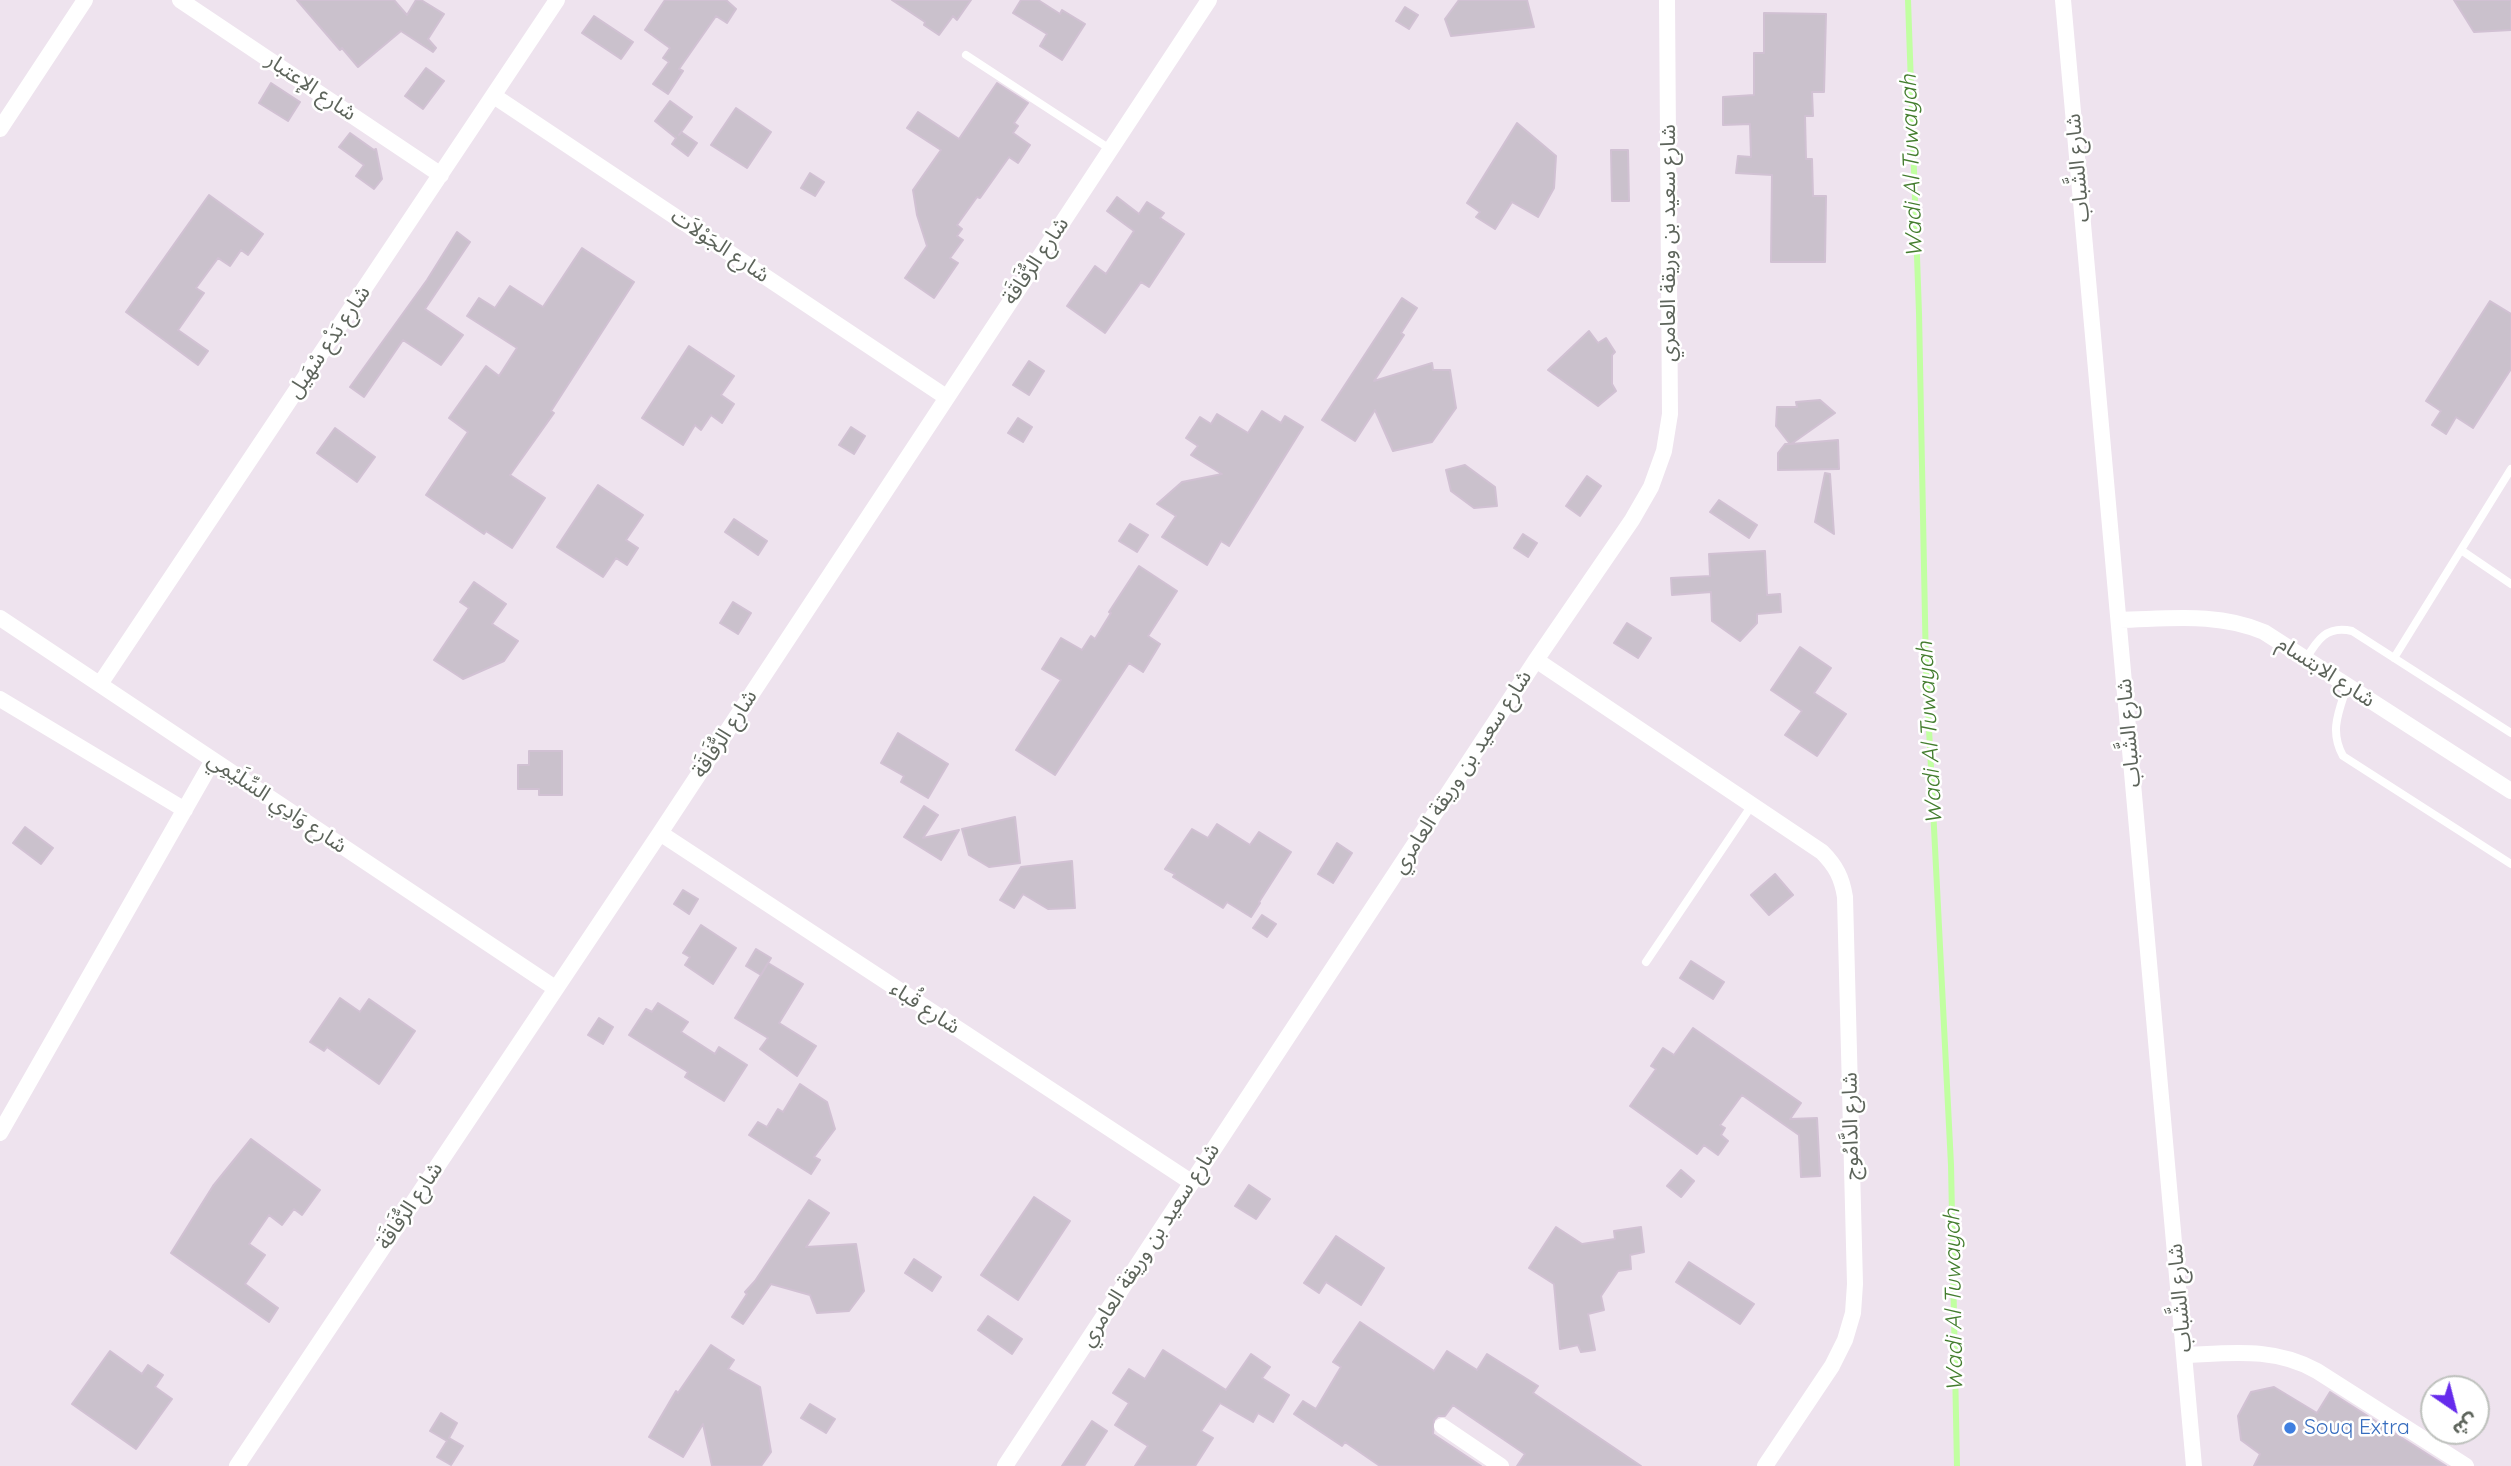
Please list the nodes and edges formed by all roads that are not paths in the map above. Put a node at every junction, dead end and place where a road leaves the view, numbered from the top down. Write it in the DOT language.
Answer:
graph roads {
  1 [pos="85,0"];
  2 [pos="180,0"];
  3 [pos="557,0"];
  4 [pos="1209,0"];
  5 [pos="1667,0"];
  6 [pos="2063,0"];
  7 [pos="966,55"];
  8 [pos="494,96"];
  9 [pos="0,128"];
  10 [pos="1110,149"];
  11 [pos="441,175"];
  12 [pos="946,397"];
  13 [pos="2511,469"];
  14 [pos="2460,550"];
  15 [pos="2511,584"];
  16 [pos="0,618"];
  17 [pos="2119,620"];
  18 [pos="2394,658"];
  19 [pos="2306,659"];
  20 [pos="1536,660"];
  21 [pos="100,684"];
  22 [pos="2347,686"];
  23 [pos="0,699"];
  24 [pos="2511,733"];
  25 [pos="213,760"];
  26 [pos="2511,791"];
  27 [pos="1752,805"];
  28 [pos="185,810"];
  29 [pos="660,833"];
  30 [pos="2511,864"];
  31 [pos="1646,962"];
  32 [pos="555,988"];
  33 [pos="0,1133"];
  34 [pos="1191,1182"];
  35 [pos="2185,1355"];
  36 [pos="1442,1426"];
  37 [pos="237,1466"];
  38 [pos="1005,1466"];
  39 [pos="1502,1466"];
  40 [pos="1765,1466"];
  41 [pos="2194,1466"];
  42 [pos="2466,1466"];
  1 -- 9 [label="street"];
  2 -- 11 [label="street, شارع الإعتبار"];
  3 -- 8 [label="street, شارع بَدْع سْهَيل"];
  4 -- 10 [label="street, شارع الرُّفَاقَة"];
  5 -- 20 [label="street, شارع سعيد بن وريقة العامري"];
  6 -- 17 [label="street, شارع الشَّباب"];
  7 -- 10 [label="lane"];
  8 -- 11 [label="street, شارع بَدْع سْهَيل"];
  8 -- 12 [label="street, شارع الجَوْلاَت"];
  10 -- 12 [label="street, شارع الرُّفَاقَة"];
  11 -- 21 [label="street, شارع بَدْع سْهَيل"];
  12 -- 29 [label="street, شارع الرُّفَاقَة"];
  13 -- 14 [label="lane"];
  14 -- 15 [label="lane"];
  14 -- 18 [label="lane"];
  16 -- 21 [label="street, شارع وَادِي السِّلَيْمِي"];
  17 -- 19 [label="street, شارع الابتسام"];
  17 -- 35 [label="street, شارع الشَّباب"];
  18 -- 19 [label="lane"];
  18 -- 24 [label="lane"];
  19 -- 22 [label="street, شارع الابتسام"];
  20 -- 27 [label="street, شارع الدَّامُوج"];
  20 -- 34 [label="street, شارع سعيد بن وريقة العامري"];
  21 -- 25 [label="street, شارع وَادِي السِّلَيْمِي"];
  22 -- 26 [label="street, شارع الابتسام"];
  22 -- 30 [label="lane"];
  23 -- 28 [label="street"];
  25 -- 28 [label="street"];
  25 -- 32 [label="street, شارع وَادِي السِّلَيْمِي"];
  27 -- 31 [label="lane"];
  27 -- 40 [label="street, شارع الدَّامُوج"];
  28 -- 33 [label="street"];
  29 -- 32 [label="street, شارع الرُّفَاقَة"];
  29 -- 34 [label="street, شارع قُباء"];
  32 -- 37 [label="street, شارع الرُّفَاقَة"];
  34 -- 38 [label="street, شارع سعيد بن وريقة العامري"];
  35 -- 41 [label="street, شارع الشَّباب"];
  35 -- 42 [label="street"];
  36 -- 39 [label="street"];
}
